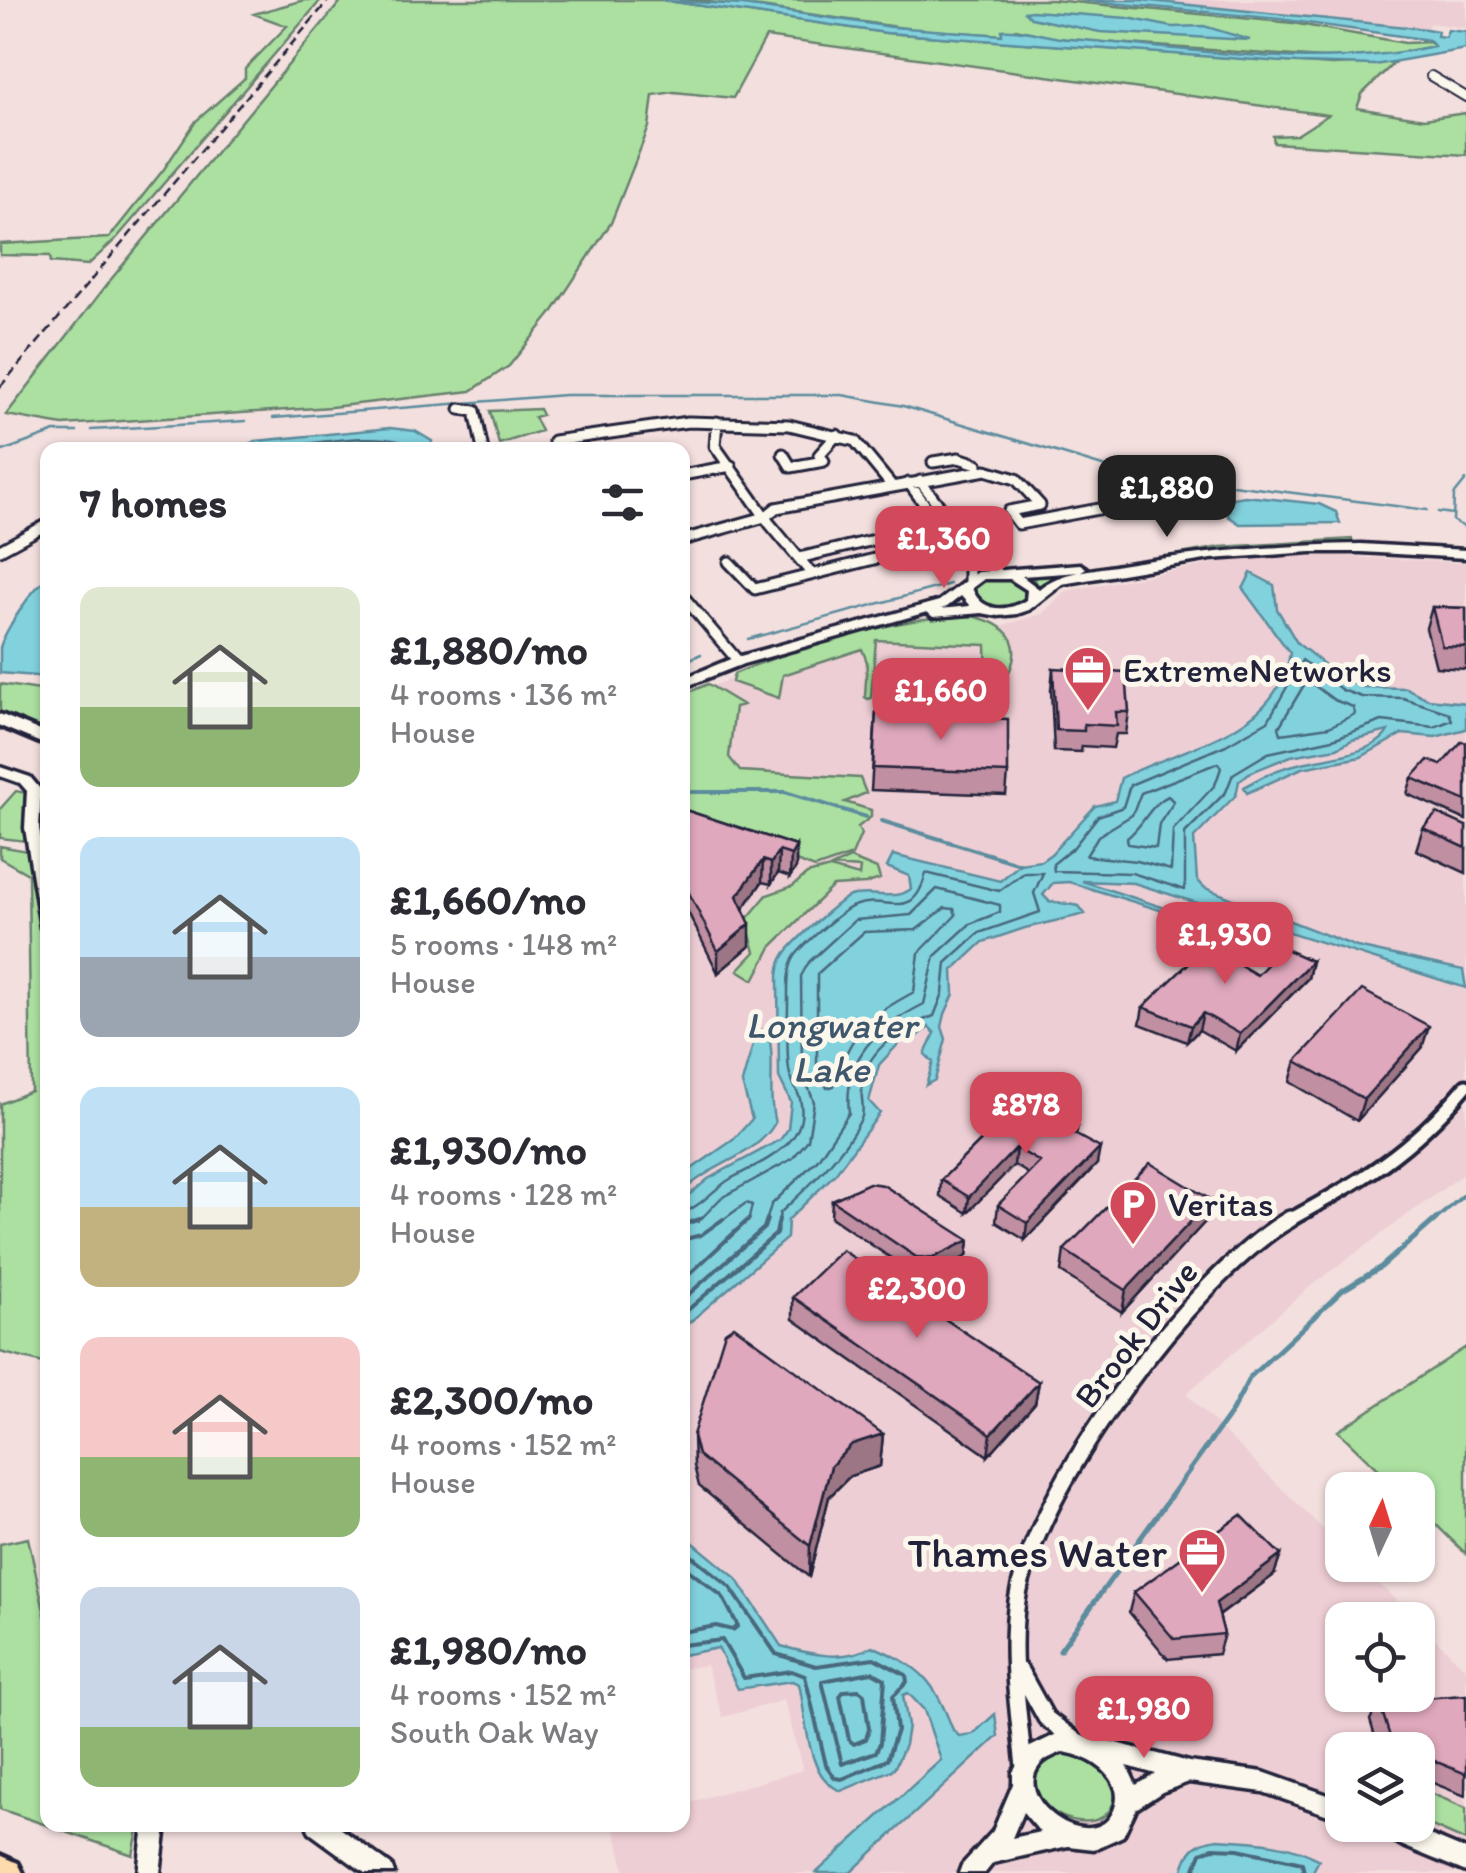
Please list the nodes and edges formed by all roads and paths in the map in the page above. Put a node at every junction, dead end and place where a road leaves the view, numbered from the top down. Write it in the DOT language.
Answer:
graph roads {
  1 [pos="1432,76"];
  2 [pos="1466,96"];
  3 [pos="460,409"];
  4 [pos="717,422"];
  5 [pos="838,435"];
  6 [pos="481,442"];
  7 [pos="554,442"];
  8 [pos="783,454"];
  9 [pos="933,462"];
  10 [pos="731,466"];
  11 [pos="977,470"];
  12 [pos="690,474"];
  13 [pos="914,482"];
  14 [pos="892,486"];
  15 [pos="1141,500"];
  16 [pos="764,517"];
  17 [pos="40,528"];
  18 [pos="690,538"];
  19 [pos="1466,546"];
  20 [pos="0,550"];
  21 [pos="1466,554"];
  22 [pos="799,558"];
  23 [pos="729,562"];
  24 [pos="1000,573"];
  25 [pos="812,574"];
  26 [pos="967,584"];
  27 [pos="1032,600"];
  28 [pos="690,604"];
  29 [pos="983,609"];
  30 [pos="909,616"];
  31 [pos="738,660"];
  32 [pos="690,681"];
  33 [pos="0,720"];
  34 [pos="40,737"];
  35 [pos="7,773"];
  36 [pos="40,878"];
  37 [pos="1466,1086"];
  38 [pos="1016,1663"];
  39 [pos="1084,1744"];
  40 [pos="1189,1772"];
  41 [pos="1023,1780"];
  42 [pos="1126,1803"];
  43 [pos="1325,1804"];
  44 [pos="155,1832"];
  45 [pos="327,1832"];
  46 [pos="1060,1839"];
  47 [pos="1421,1842"];
  48 [pos="991,1853"];
  49 [pos="1466,1861"];
  50 [pos="0,1870"];
  51 [pos="8,1873"];
  52 [pos="149,1873"];
  53 [pos="383,1873"];
  54 [pos="970,1873"];
  1 -- 2 [label="street"];
  3 -- 6 [label="street"];
  4 -- 5 [label="street"];
  4 -- 7 [label="street"];
  4 -- 10 [label="street"];
  5 -- 8 [label="street"];
  5 -- 14 [label="street"];
  9 -- 11 [label="street"];
  10 -- 12 [label="street"];
  10 -- 16 [label="street"];
  11 -- 13 [label="street"];
  11 -- 15 [label="street"];
  13 -- 14 [label="street"];
  13 -- 24 [label="street"];
  13 -- 26 [label="street"];
  14 -- 16 [label="street"];
  16 -- 18 [label="street"];
  16 -- 22 [label="street"];
  17 -- 20 [label="street"];
  19 -- 24 [label="street"];
  21 -- 27 [label="street"];
  22 -- 25 [label="street"];
  22 -- 25 [label="street"];
  23 -- 25 [label="street"];
  24 -- 26 [label="street"];
  24 -- 27 [label="street"];
  26 -- 29 [label="street"];
  26 -- 30 [label="street"];
  27 -- 29 [label="street"];
  28 -- 31 [label="street"];
  29 -- 30 [label="street"];
  30 -- 31 [label="street"];
  31 -- 32 [label="street"];
  33 -- 34 [label="street"];
  35 -- 36 [label="street"];
  37 -- 38 [label="street, Brook Drive"];
  38 -- 39 [label="street"];
  38 -- 41 [label="street, Brook Drive"];
  39 -- 40 [label="street"];
  39 -- 41 [label="street"];
  39 -- 42 [label="street"];
  40 -- 42 [label="street"];
  40 -- 43 [label="street"];
  41 -- 46 [label="street"];
  41 -- 48 [label="street"];
  42 -- 46 [label="street"];
  44 -- 52 [label="street"];
  45 -- 53 [label="street"];
  46 -- 48 [label="street"];
  47 -- 49 [label="street"];
  48 -- 54 [label="street"];
  50 -- 51 [label="highway"];
}
